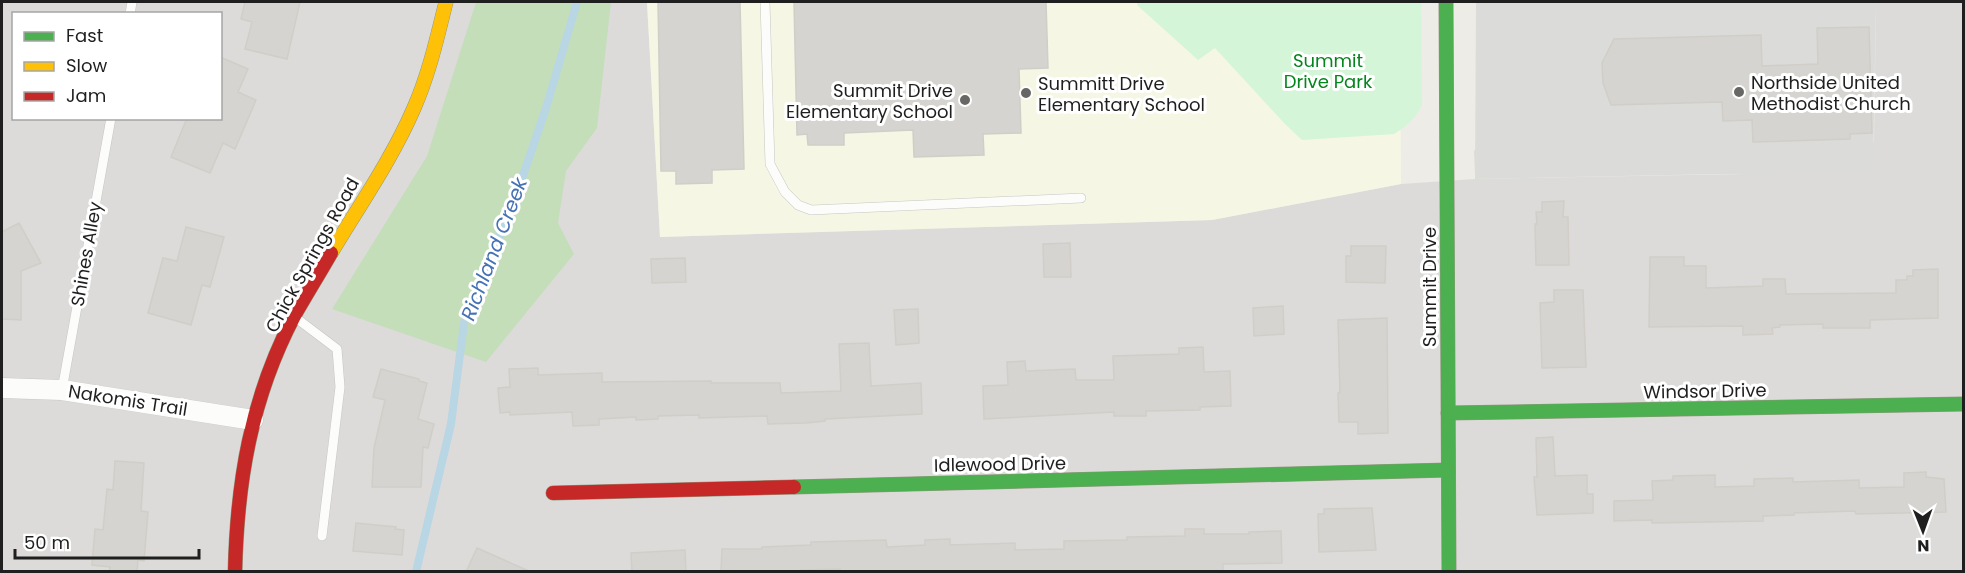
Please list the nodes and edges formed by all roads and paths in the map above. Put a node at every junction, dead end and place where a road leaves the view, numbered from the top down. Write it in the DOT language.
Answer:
graph roads {
  1 [pos="446,2"];
  2 [pos="765,2"];
  3 [pos="1446,2"];
  4 [pos="111,120"];
  5 [pos="1081,198"];
  6 [pos="294,316"];
  7 [pos="2,388"];
  8 [pos="62,390"];
  9 [pos="1964,404"];
  10 [pos="1448,413"];
  11 [pos="253,420"];
  12 [pos="1448,470"];
  13 [pos="553,493"];
  14 [pos="322,536"];
  15 [pos="235,572"];
  16 [pos="1449,572"];
  1 -- 6 [label="street, Chick Springs Road"];
  2 -- 5 [label="lane"];
  3 -- 10 [label="street, Summit Drive"];
  4 -- 8 [label="lane, Shines Alley"];
  6 -- 11 [label="street, Chick Springs Road"];
  6 -- 14 [label="lane"];
  7 -- 8 [label="street, Nakomis Trail"];
  8 -- 11 [label="street, Nakomis Trail"];
  9 -- 10 [label="street, Windsor Drive"];
  10 -- 12 [label="street, Summit Drive"];
  11 -- 15 [label="street, Chick Springs Road"];
  12 -- 13 [label="street, Idlewood Drive"];
  12 -- 16 [label="street, Summit Drive"];
}
